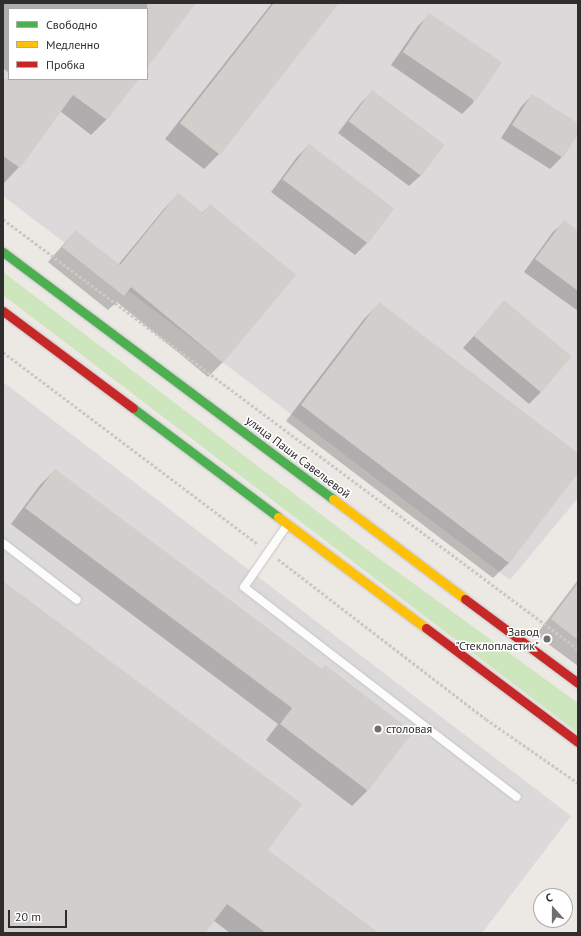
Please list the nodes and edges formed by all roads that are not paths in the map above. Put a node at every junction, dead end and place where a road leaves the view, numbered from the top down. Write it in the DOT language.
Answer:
graph roads {
  1 [pos="3,252"];
  2 [pos="3,311"];
  3 [pos="288,525"];
  4 [pos="3,543"];
  5 [pos="78,600"];
  6 [pos="578,683"];
  7 [pos="578,742"];
  8 [pos="517,797"];
  1 -- 6 [label="street, улица Паши Савельевой"];
  2 -- 3 [label="street"];
  3 -- 7 [label="street"];
  3 -- 8 [label="lane"];
  4 -- 5 [label="lane"];
}
